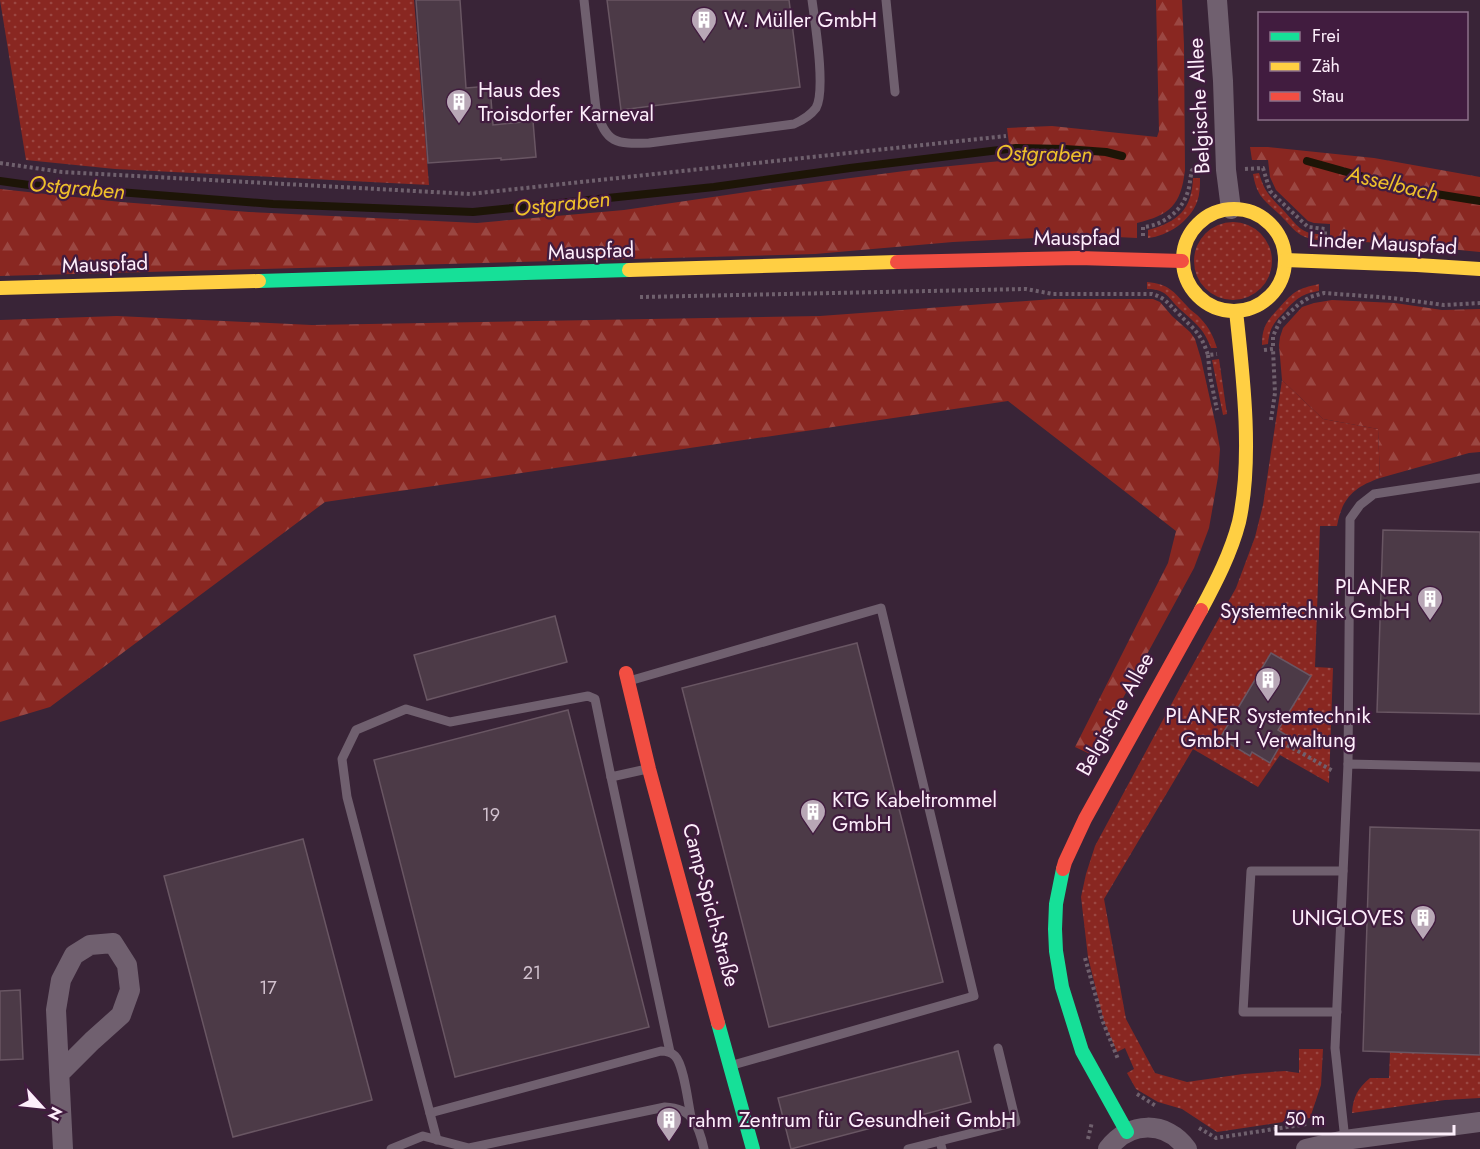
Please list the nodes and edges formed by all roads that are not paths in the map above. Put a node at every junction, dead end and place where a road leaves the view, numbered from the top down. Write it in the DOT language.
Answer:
graph roads {
  1 [pos="584,0"];
  2 [pos="812,0"];
  3 [pos="886,0"];
  4 [pos="1217,0"];
  5 [pos="895,92"];
  6 [pos="1231,209"];
  7 [pos="1285,260"];
  8 [pos="1182,261"];
  9 [pos="1480,269"];
  10 [pos="0,288"];
  11 [pos="1236,311"];
  12 [pos="1480,478"];
  13 [pos="627,677"];
  14 [pos="1348,764"];
  15 [pos="1480,767"];
  16 [pos="650,769"];
  17 [pos="611,777"];
  18 [pos="1343,871"];
  19 [pos="1337,1012"];
  20 [pos="998,1048"];
  21 [pos="670,1052"];
  22 [pos="730,1066"];
  23 [pos="60,1073"];
  24 [pos="430,1113"];
  25 [pos="691,1117"];
  26 [pos="1480,1122"];
  27 [pos="1126,1132"];
  28 [pos="437,1140"];
  29 [pos="1345,1140"];
  30 [pos="941,1145"];
  31 [pos="63,1149"];
  32 [pos="391,1149"];
  33 [pos="704,1149"];
  34 [pos="753,1149"];
  35 [pos="908,1149"];
  36 [pos="1108,1149"];
  37 [pos="1187,1149"];
  38 [pos="1305,1149"];
  1 -- 2 [label="lane"];
  3 -- 5 [label="lane"];
  4 -- 6 [label="street, Belgische Allee"];
  6 -- 7 [label="street"];
  6 -- 8 [label="street"];
  7 -- 9 [label="street, Linder Mauspfad"];
  7 -- 11 [label="street"];
  8 -- 10 [label="street, Mauspfad"];
  8 -- 11 [label="street"];
  11 -- 27 [label="street, Belgische Allee"];
  12 -- 14 [label="lane"];
  13 -- 16 [label="street, Camp-Spich-Straße"];
  13 -- 22 [label="lane"];
  14 -- 15 [label="lane"];
  14 -- 18 [label="lane"];
  16 -- 17 [label="lane"];
  16 -- 22 [label="street, Camp-Spich-Straße"];
  17 -- 21 [label="lane"];
  17 -- 24 [label="lane"];
  18 -- 19 [label="lane"];
  18 -- 19 [label="lane"];
  19 -- 29 [label="lane"];
  20 -- 30 [label="lane"];
  21 -- 24 [label="lane"];
  21 -- 25 [label="lane"];
  22 -- 34 [label="street, Camp-Spich-Straße"];
  23 -- 23 [label="street"];
  23 -- 31 [label="street"];
  24 -- 28 [label="lane"];
  25 -- 28 [label="lane"];
  25 -- 33 [label="lane"];
  26 -- 29 [label="street"];
  27 -- 36 [label="street"];
  27 -- 37 [label="street"];
  28 -- 32 [label="lane"];
  29 -- 38 [label="street"];
  30 -- 35 [label="lane"];
}
